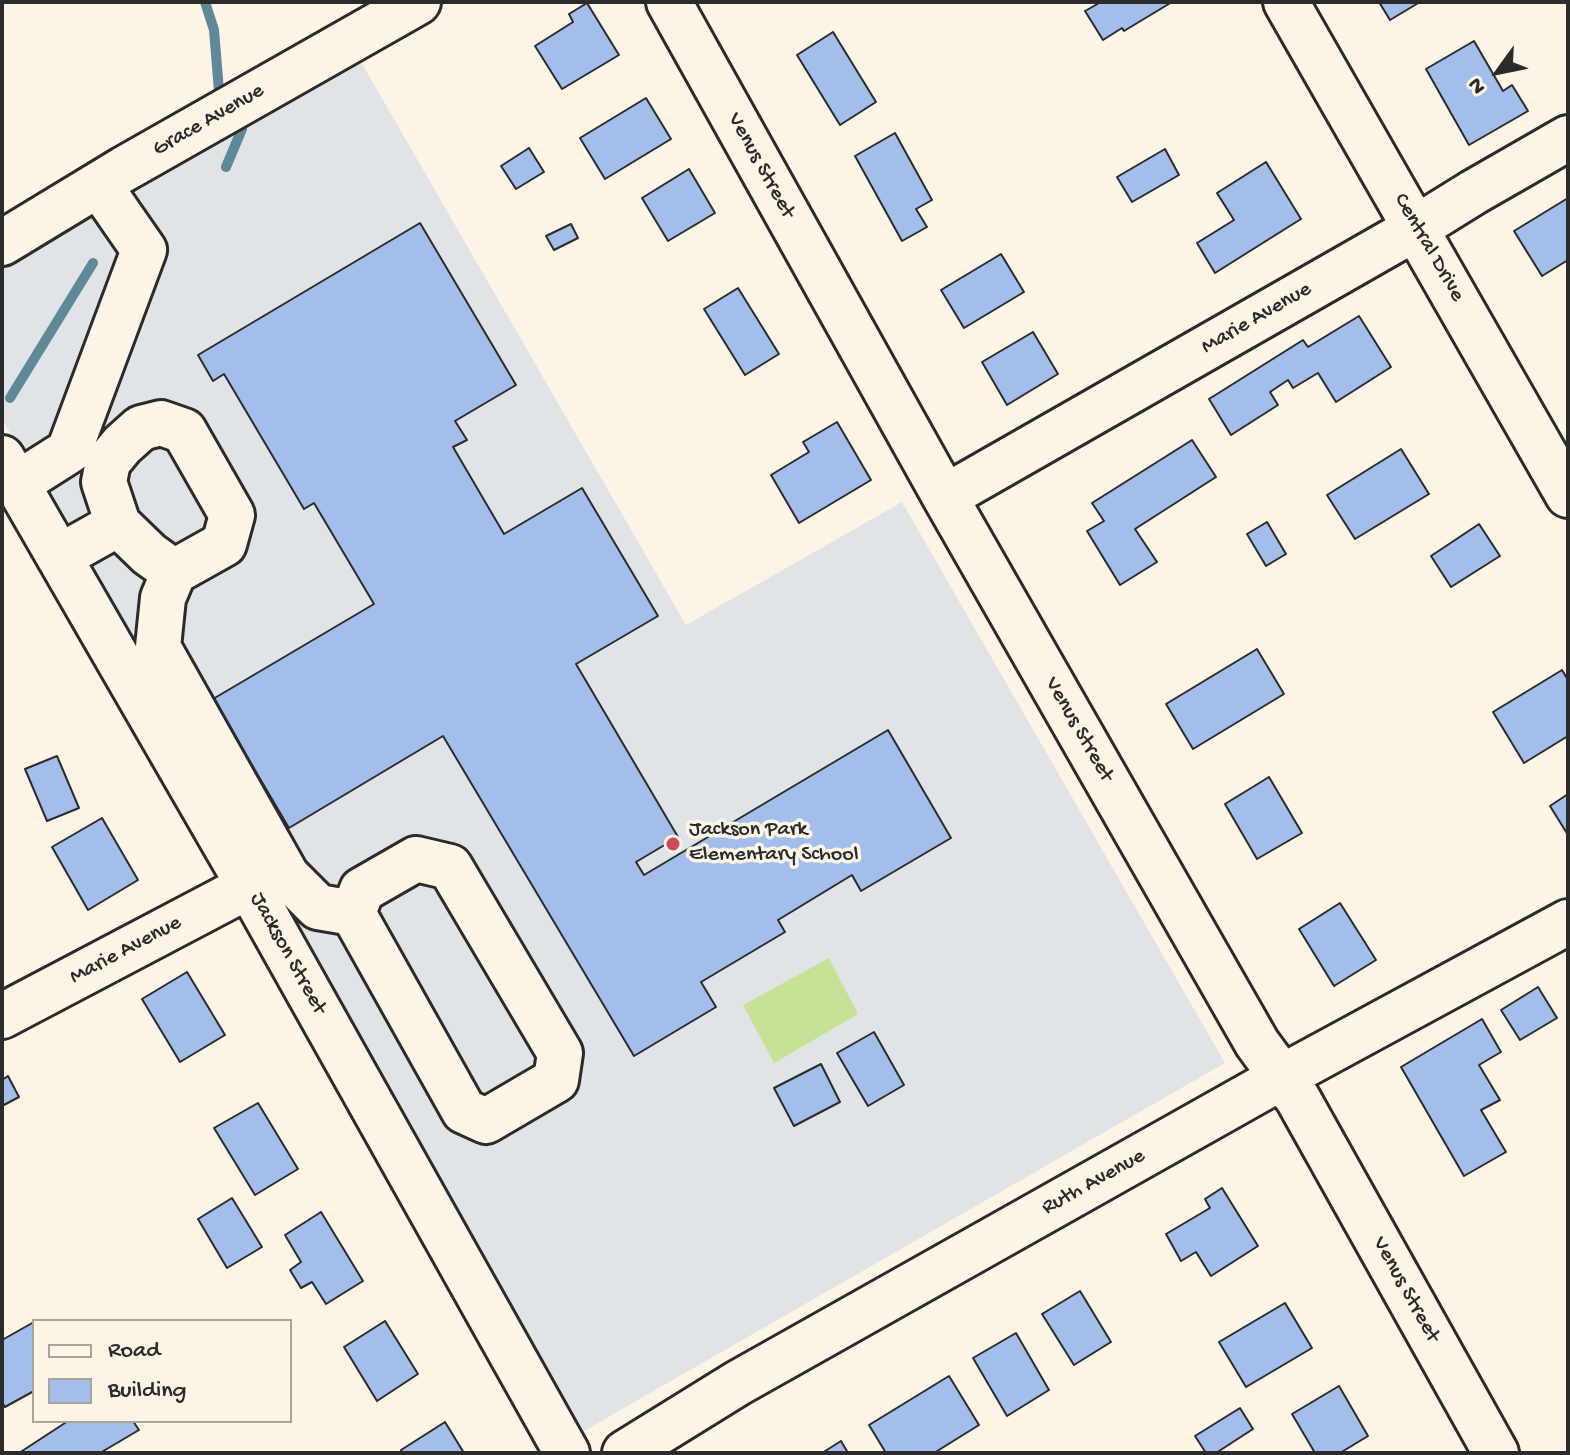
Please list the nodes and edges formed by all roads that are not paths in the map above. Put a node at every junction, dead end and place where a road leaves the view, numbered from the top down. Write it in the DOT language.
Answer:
graph roads {
  1 [pos="418,2"];
  2 [pos="669,2"];
  3 [pos="1286,2"];
  4 [pos="1568,138"];
  5 [pos="99,185"];
  6 [pos="1416,228"];
  7 [pos="2,243"];
  8 [pos="10,471"];
  9 [pos="1568,495"];
  10 [pos="945,497"];
  11 [pos="118,524"];
  12 [pos="59,557"];
  13 [pos="174,572"];
  14 [pos="249,886"];
  15 [pos="335,910"];
  16 [pos="1568,922"];
  17 [pos="279,940"];
  18 [pos="2,1016"];
  19 [pos="1282,1077"];
  20 [pos="567,1453"];
  21 [pos="625,1453"];
  22 [pos="1496,1453"];
  1 -- 5 [label="street, Grace Avenue"];
  2 -- 10 [label="street, Venus Street"];
  3 -- 6 [label="street, Central Drive"];
  4 -- 6 [label="street, Marie Avenue"];
  5 -- 7 [label="street, Grace Avenue"];
  5 -- 8 [label="street"];
  6 -- 9 [label="street, Central Drive"];
  6 -- 10 [label="street, Marie Avenue"];
  8 -- 12 [label="street, Jackson Street"];
  10 -- 19 [label="street, Venus Street"];
  11 -- 12 [label="street"];
  11 -- 13 [label="street"];
  11 -- 13 [label="street"];
  12 -- 14 [label="street, Jackson Street"];
  13 -- 15 [label="street"];
  14 -- 17 [label="street, Jackson Street"];
  14 -- 18 [label="street, Marie Avenue"];
  15 -- 15 [label="street"];
  15 -- 17 [label="street"];
  16 -- 19 [label="street, Ruth Avenue"];
  17 -- 20 [label="street, Jackson Street"];
  19 -- 21 [label="street, Ruth Avenue"];
  19 -- 22 [label="street, Venus Street"];
}
